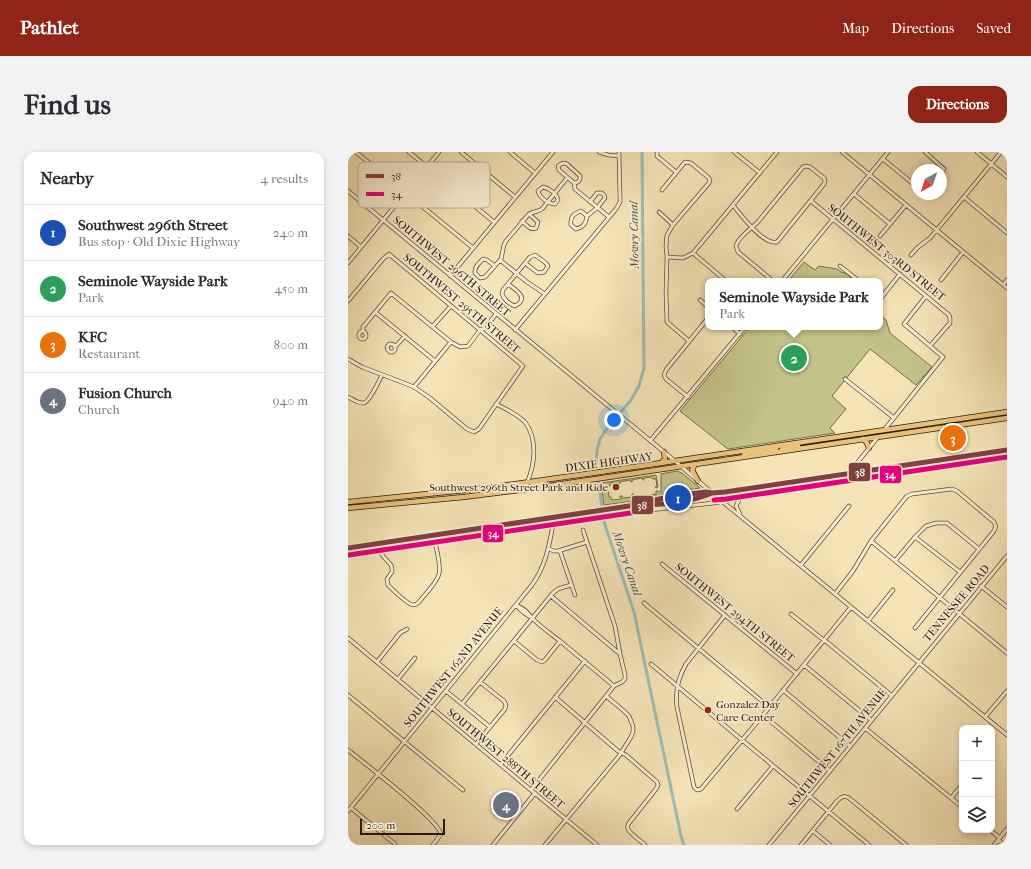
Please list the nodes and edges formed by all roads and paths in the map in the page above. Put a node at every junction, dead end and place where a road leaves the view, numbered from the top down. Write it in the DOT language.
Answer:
graph roads {
  1 [pos="356,152"];
  2 [pos="409,152"];
  3 [pos="439,152"];
  4 [pos="461,152"];
  5 [pos="510,152"];
  6 [pos="553,152"];
  7 [pos="599,152"];
  8 [pos="657,152"];
  9 [pos="734,152"];
  10 [pos="777,152"];
  11 [pos="842,152"];
  12 [pos="888,152"];
  13 [pos="925,152"];
  14 [pos="977,152"];
  15 [pos="1001,152"];
  16 [pos="619,154"];
  17 [pos="883,159"];
  18 [pos="368,162"];
  19 [pos="421,162"];
  20 [pos="431,162"];
  21 [pos="473,162"];
  22 [pos="939,164"];
  23 [pos="991,164"];
  24 [pos="676,172"];
  25 [pos="760,173"];
  26 [pos="535,174"];
  27 [pos="870,175"];
  28 [pos="490,176"];
  29 [pos="1007,177"];
  30 [pos="567,178"];
  31 [pos="911,182"];
  32 [pos="574,183"];
  33 [pos="662,190"];
  34 [pos="348,191"];
  35 [pos="554,194"];
  36 [pos="854,194"];
  37 [pos="515,197"];
  38 [pos="964,197"];
  39 [pos="358,199"];
  40 [pos="811,201"];
  41 [pos="547,202"];
  42 [pos="590,202"];
  43 [pos="733,205"];
  44 [pos="906,205"];
  45 [pos="368,208"];
  46 [pos="394,208"];
  47 [pos="424,208"];
  48 [pos="477,208"];
  49 [pos="597,208"];
  50 [pos="659,212"];
  51 [pos="529,214"];
  52 [pos="587,216"];
  53 [pos="608,217"];
  54 [pos="833,220"];
  55 [pos="384,221"];
  56 [pos="522,221"];
  57 [pos="494,222"];
  58 [pos="890,224"];
  59 [pos="674,225"];
  60 [pos="752,228"];
  61 [pos="937,230"];
  62 [pos="1007,233"];
  63 [pos="348,236"];
  64 [pos="880,236"];
  65 [pos="361,247"];
  66 [pos="473,248"];
  67 [pos="963,252"];
  68 [pos="692,253"];
  69 [pos="911,255"];
  70 [pos="667,257"];
  71 [pos="500,260"];
  72 [pos="348,263"];
  73 [pos="526,263"];
  74 [pos="494,266"];
  75 [pos="840,266"];
  76 [pos="517,274"];
  77 [pos="900,274"];
  78 [pos="450,276"];
  79 [pos="722,278"];
  80 [pos="769,278"];
  81 [pos="785,278"];
  82 [pos="855,278"];
  83 [pos="940,280"];
  84 [pos="1007,280"];
  85 [pos="508,284"];
  86 [pos="1003,285"];
  87 [pos="1007,288"];
  88 [pos="545,294"];
  89 [pos="883,294"];
  90 [pos="926,296"];
  91 [pos="700,300"];
  92 [pos="348,301"];
  93 [pos="705,304"];
  94 [pos="451,306"];
  95 [pos="376,312"];
  96 [pos="496,314"];
  97 [pos="705,322"];
  98 [pos="433,326"];
  99 [pos="480,330"];
  100 [pos="515,330"];
  101 [pos="735,330"];
  102 [pos="743,330"];
  103 [pos="363,331"];
  104 [pos="740,334"];
  105 [pos="405,336"];
  106 [pos="689,341"];
  107 [pos="451,342"];
  108 [pos="930,346"];
  109 [pos="395,347"];
  110 [pos="348,359"];
  111 [pos="435,361"];
  112 [pos="382,375"];
  113 [pos="845,378"];
  114 [pos="414,387"];
  115 [pos="348,397"];
  116 [pos="688,397"];
  117 [pos="496,404"];
  118 [pos="1007,412"];
  119 [pos="1007,415"];
  120 [pos="894,418"];
  121 [pos="1007,418"];
  122 [pos="971,423"];
  123 [pos="902,427"];
  124 [pos="884,430"];
  125 [pos="878,437"];
  126 [pos="822,439"];
  127 [pos="861,440"];
  128 [pos="650,441"];
  129 [pos="777,446"];
  130 [pos="869,448"];
  131 [pos="664,452"];
  132 [pos="736,452"];
  133 [pos="781,452"];
  134 [pos="1007,457"];
  135 [pos="738,458"];
  136 [pos="675,461"];
  137 [pos="661,463"];
  138 [pos="857,463"];
  139 [pos="695,464"];
  140 [pos="682,467"];
  141 [pos="622,476"];
  142 [pos="568,477"];
  143 [pos="698,481"];
  144 [pos="527,482"];
  145 [pos="528,489"];
  146 [pos="713,494"];
  147 [pos="485,495"];
  148 [pos="402,497"];
  149 [pos="740,498"];
  150 [pos="357,501"];
  151 [pos="722,501"];
  152 [pos="348,502"];
  153 [pos="711,503"];
  154 [pos="348,505"];
  155 [pos="364,506"];
  156 [pos="849,506"];
  157 [pos="348,508"];
  158 [pos="741,516"];
  159 [pos="553,525"];
  160 [pos="583,530"];
  161 [pos="915,536"];
  162 [pos="871,541"];
  163 [pos="436,542"];
  164 [pos="587,542"];
  165 [pos="548,549"];
  166 [pos="979,549"];
  167 [pos="380,551"];
  168 [pos="560,551"];
  169 [pos="348,555"];
  170 [pos="1007,556"];
  171 [pos="1006,560"];
  172 [pos="895,561"];
  173 [pos="662,564"];
  174 [pos="801,565"];
  175 [pos="960,572"];
  176 [pos="571,585"];
  177 [pos="981,586"];
  178 [pos="893,590"];
  179 [pos="835,594"];
  180 [pos="575,595"];
  181 [pos="551,596"];
  182 [pos="939,597"];
  183 [pos="644,603"];
  184 [pos="516,605"];
  185 [pos="851,606"];
  186 [pos="1007,607"];
  187 [pos="959,613"];
  188 [pos="791,614"];
  189 [pos="725,615"];
  190 [pos="533,618"];
  191 [pos="868,621"];
  192 [pos="915,628"];
  193 [pos="407,629"];
  194 [pos="348,638"];
  195 [pos="824,640"];
  196 [pos="514,641"];
  197 [pos="560,641"];
  198 [pos="618,641"];
  199 [pos="610,646"];
  200 [pos="698,648"];
  201 [pos="1007,653"];
  202 [pos="620,654"];
  203 [pos="415,658"];
  204 [pos="585,661"];
  205 [pos="376,662"];
  206 [pos="918,663"];
  207 [pos="651,664"];
  208 [pos="804,665"];
  209 [pos="797,674"];
  210 [pos="398,679"];
  211 [pos="480,682"];
  212 [pos="614,686"];
  213 [pos="678,687"];
  214 [pos="783,690"];
  215 [pos="446,691"];
  216 [pos="1007,691"];
  217 [pos="348,695"];
  218 [pos="891,695"];
  219 [pos="606,696"];
  220 [pos="555,698"];
  221 [pos="462,704"];
  222 [pos="769,707"];
  223 [pos="432,708"];
  224 [pos="763,716"];
  225 [pos="985,717"];
  226 [pos="871,720"];
  227 [pos="585,723"];
  228 [pos="490,727"];
  229 [pos="865,728"];
  230 [pos="1007,735"];
  231 [pos="742,740"];
  232 [pos="404,742"];
  233 [pos="476,744"];
  234 [pos="850,746"];
  235 [pos="348,750"];
  236 [pos="621,752"];
  237 [pos="500,764"];
  238 [pos="773,766"];
  239 [pos="830,771"];
  240 [pos="378,774"];
  241 [pos="959,789"];
  242 [pos="463,790"];
  243 [pos="531,790"];
  244 [pos="535,793"];
  245 [pos="809,796"];
  246 [pos="951,798"];
  247 [pos="959,805"];
  248 [pos="737,809"];
  249 [pos="349,810"];
  250 [pos="829,812"];
  251 [pos="566,819"];
  252 [pos="1007,829"];
  253 [pos="813,831"];
  254 [pos="993,833"];
  255 [pos="999,839"];
  256 [pos="395,844"];
  257 [pos="433,845"];
  258 [pos="493,845"];
  259 [pos="545,845"];
  260 [pos="597,845"];
  261 [pos="645,845"];
  262 [pos="769,845"];
  263 [pos="801,845"];
  264 [pos="830,845"];
  265 [pos="869,845"];
  266 [pos="906,845"];
  267 [pos="994,845"];
  268 [pos="1005,845"];
  1 -- 18 [label="street"];
  2 -- 19 [label="street"];
  3 -- 20 [label="street"];
  4 -- 21 [label="street"];
  5 -- 26 [label="street"];
  6 -- 26 [label="street"];
  7 -- 16 [label="street"];
  8 -- 24 [label="street"];
  9 -- 25 [label="street"];
  10 -- 25 [label="street"];
  11 -- 27 [label="street"];
  12 -- 17 [label="street"];
  13 -- 22 [label="street"];
  14 -- 23 [label="street"];
  15 -- 23 [label="street"];
  16 -- 53 [label="street"];
  17 -- 27 [label="street"];
  17 -- 31 [label="street"];
  23 -- 29 [label="street"];
  23 -- 38 [label="street"];
  24 -- 33 [label="street"];
  24 -- 59 [label="street"];
  25 -- 43 [label="street"];
  26 -- 37 [label="street"];
  27 -- 36 [label="street"];
  27 -- 44 [label="street"];
  28 -- 37 [label="street"];
  30 -- 32 [label="street"];
  30 -- 32 [label="street"];
  30 -- 35 [label="street"];
  32 -- 42 [label="street"];
  34 -- 39 [label="street, SOUTHWEST 296TH STREET"];
  35 -- 41 [label="street"];
  35 -- 41 [label="street"];
  35 -- 41 [label="street"];
  36 -- 54 [label="street"];
  36 -- 58 [label="street"];
  37 -- 57 [label="street"];
  38 -- 61 [label="street"];
  38 -- 62 [label="street"];
  40 -- 54 [label="street, SOUTHWEST 303RD STREET"];
  40 -- 60 [label="street"];
  40 -- 60 [label="street"];
  41 -- 51 [label="street"];
  42 -- 49 [label="street"];
  42 -- 49 [label="street"];
  43 -- 60 [label="street"];
  43 -- 68 [label="street"];
  44 -- 58 [label="street"];
  44 -- 61 [label="street"];
  45 -- 55 [label="street, SOUTHWEST 296TH STREET"];
  46 -- 55 [label="street"];
  47 -- 66 [label="street"];
  48 -- 57 [label="street"];
  49 -- 52 [label="street"];
  49 -- 53 [label="street"];
  50 -- 59 [label="street"];
  51 -- 56 [label="street"];
  51 -- 56 [label="street"];
  52 -- 52 [label="street"];
  53 -- 88 [label="street"];
  54 -- 77 [label="street, SOUTHWEST 303RD STREET"];
  54 -- 81 [label="street"];
  55 -- 65 [label="street"];
  55 -- 78 [label="street, SOUTHWEST 296TH STREET"];
  56 -- 71 [label="street"];
  57 -- 66 [label="street"];
  58 -- 64 [label="street"];
  59 -- 70 [label="street"];
  60 -- 80 [label="street"];
  61 -- 67 [label="street"];
  61 -- 69 [label="street"];
  63 -- 65 [label="street"];
  65 -- 72 [label="street"];
  66 -- 78 [label="street"];
  67 -- 83 [label="street"];
  67 -- 86 [label="street"];
  68 -- 70 [label="street"];
  68 -- 79 [label="street"];
  70 -- 106 [label="street"];
  71 -- 74 [label="street"];
  71 -- 76 [label="street"];
  73 -- 73 [label="street"];
  73 -- 76 [label="street"];
  74 -- 74 [label="street"];
  75 -- 82 [label="street"];
  76 -- 85 [label="street"];
  76 -- 88 [label="street"];
  77 -- 89 [label="street"];
  77 -- 90 [label="street, SOUTHWEST 303RD STREET"];
  78 -- 96 [label="street, SOUTHWEST 296TH STREET"];
  84 -- 86 [label="street"];
  85 -- 85 [label="street"];
  86 -- 87 [label="street"];
  88 -- 100 [label="street"];
  90 -- 108 [label="street, SOUTHWEST 303RD STREET"];
  90 -- 108 [label="street"];
  91 -- 93 [label="street"];
  92 -- 94 [label="street, SOUTHWEST 295TH STREET"];
  94 -- 98 [label="street"];
  94 -- 99 [label="street, SOUTHWEST 295TH STREET"];
  95 -- 98 [label="street"];
  95 -- 103 [label="street"];
  95 -- 105 [label="street"];
  96 -- 99 [label="street"];
  96 -- 100 [label="street, SOUTHWEST 296TH STREET"];
  97 -- 106 [label="street"];
  98 -- 107 [label="street"];
  99 -- 107 [label="street"];
  99 -- 117 [label="street, SOUTHWEST 295TH STREET"];
  100 -- 128 [label="street, SOUTHWEST 296TH STREET"];
  101 -- 104 [label="street"];
  102 -- 104 [label="street"];
  104 -- 116 [label="street"];
  105 -- 109 [label="street"];
  105 -- 111 [label="street"];
  106 -- 116 [label="street"];
  107 -- 111 [label="street"];
  108 -- 120 [label="street"];
  110 -- 112 [label="street"];
  111 -- 114 [label="street"];
  112 -- 114 [label="street"];
  112 -- 115 [label="street"];
  113 -- 120 [label="street"];
  114 -- 117 [label="street"];
  116 -- 128 [label="street"];
  117 -- 144 [label="street"];
  118 -- 123 [label="highway"];
  119 -- 122 [label="highway"];
  120 -- 124 [label="street"];
  121 -- 122 [label="highway"];
  122 -- 125 [label="highway"];
  123 -- 124 [label="highway"];
  123 -- 125 [label="highway"];
  124 -- 126 [label="highway, DIXIE HIGHWAY"];
  124 -- 127 [label="highway"];
  125 -- 127 [label="highway"];
  125 -- 130 [label="street"];
  126 -- 129 [label="highway, DIXIE HIGHWAY"];
  126 -- 133 [label="highway"];
  127 -- 130 [label="highway"];
  127 -- 133 [label="highway, DIXIE HIGHWAY"];
  128 -- 131 [label="street, SOUTHWEST 296TH STREET"];
  129 -- 132 [label="highway, DIXIE HIGHWAY"];
  129 -- 135 [label="highway"];
  130 -- 138 [label="street"];
  131 -- 136 [label="street, SOUTHWEST 296TH STREET"];
  131 -- 137 [label="highway"];
  132 -- 136 [label="highway, DIXIE HIGHWAY"];
  132 -- 140 [label="highway"];
  133 -- 135 [label="highway, DIXIE HIGHWAY"];
  134 -- 149 [label="street"];
  135 -- 139 [label="highway, DIXIE HIGHWAY"];
  136 -- 137 [label="highway, DIXIE HIGHWAY"];
  136 -- 140 [label="street, SOUTHWEST 296TH STREET"];
  136 -- 141 [label="highway"];
  137 -- 142 [label="highway, DIXIE HIGHWAY"];
  139 -- 140 [label="highway, DIXIE HIGHWAY"];
  139 -- 143 [label="highway"];
  140 -- 141 [label="highway, DIXIE HIGHWAY"];
  140 -- 143 [label="street, SOUTHWEST 296TH STREET"];
  141 -- 145 [label="highway, DIXIE HIGHWAY"];
  142 -- 144 [label="highway, DIXIE HIGHWAY"];
  142 -- 145 [label="highway"];
  143 -- 146 [label="street, SOUTHWEST 296TH STREET"];
  144 -- 147 [label="highway"];
  144 -- 148 [label="highway, DIXIE HIGHWAY"];
  145 -- 147 [label="highway, DIXIE HIGHWAY"];
  146 -- 151 [label="street, SOUTHWEST 296TH STREET"];
  146 -- 153 [label="street"];
  147 -- 155 [label="highway, DIXIE HIGHWAY"];
  148 -- 150 [label="highway, DIXIE HIGHWAY"];
  148 -- 155 [label="highway"];
  149 -- 151 [label="street"];
  149 -- 158 [label="street"];
  150 -- 152 [label="highway, DIXIE HIGHWAY"];
  150 -- 154 [label="highway"];
  151 -- 153 [label="street"];
  151 -- 158 [label="street, SOUTHWEST 296TH STREET"];
  153 -- 159 [label="street"];
  155 -- 157 [label="highway, DIXIE HIGHWAY"];
  156 -- 174 [label="street"];
  158 -- 174 [label="street, SOUTHWEST 296TH STREET"];
  159 -- 163 [label="street"];
  159 -- 165 [label="street, SOUTHWEST 162ND AVENUE"];
  160 -- 164 [label="street"];
  161 -- 166 [label="street"];
  161 -- 172 [label="street"];
  161 -- 175 [label="street"];
  162 -- 166 [label="street"];
  162 -- 172 [label="street"];
  162 -- 179 [label="street"];
  163 -- 167 [label="street"];
  163 -- 167 [label="street"];
  164 -- 168 [label="street"];
  164 -- 198 [label="street"];
  165 -- 168 [label="street"];
  165 -- 184 [label="street, SOUTHWEST 162ND AVENUE"];
  166 -- 175 [label="street"];
  167 -- 169 [label="street"];
  168 -- 176 [label="street"];
  170 -- 171 [label="street, TENNESSEE ROAD"];
  171 -- 177 [label="street, TENNESSEE ROAD"];
  172 -- 182 [label="street"];
  173 -- 189 [label="street, SOUTHWEST 294TH STREET"];
  174 -- 179 [label="street, SOUTHWEST 296TH STREET"];
  175 -- 182 [label="street"];
  176 -- 180 [label="street"];
  176 -- 181 [label="street"];
  177 -- 186 [label="street"];
  177 -- 187 [label="street, TENNESSEE ROAD"];
  178 -- 191 [label="street"];
  179 -- 185 [label="street, SOUTHWEST 296TH STREET"];
  181 -- 190 [label="street"];
  181 -- 199 [label="street"];
  182 -- 187 [label="street"];
  182 -- 192 [label="street"];
  183 -- 200 [label="street"];
  184 -- 190 [label="street"];
  184 -- 215 [label="street, SOUTHWEST 162ND AVENUE"];
  185 -- 191 [label="street, SOUTHWEST 296TH STREET"];
  185 -- 195 [label="street"];
  187 -- 201 [label="street"];
  187 -- 206 [label="street, TENNESSEE ROAD"];
  188 -- 195 [label="street"];
  189 -- 200 [label="street"];
  189 -- 209 [label="street, SOUTHWEST 294TH STREET"];
  190 -- 196 [label="street"];
  190 -- 197 [label="street"];
  191 -- 206 [label="street, SOUTHWEST 296TH STREET"];
  193 -- 205 [label="street"];
  194 -- 205 [label="street, SOUTHWEST 288TH STREET"];
  195 -- 208 [label="street"];
  195 -- 218 [label="street"];
  196 -- 197 [label="street"];
  196 -- 211 [label="street"];
  197 -- 204 [label="street"];
  198 -- 199 [label="street"];
  198 -- 202 [label="street"];
  199 -- 202 [label="street"];
  200 -- 213 [label="street"];
  200 -- 222 [label="street"];
  202 -- 212 [label="street"];
  203 -- 210 [label="street"];
  204 -- 212 [label="street"];
  204 -- 220 [label="street"];
  205 -- 210 [label="street, SOUTHWEST 288TH STREET"];
  206 -- 218 [label="street, SOUTHWEST 167TH AVENUE"];
  206 -- 225 [label="street, SOUTHWEST 296TH STREET"];
  207 -- 213 [label="street"];
  208 -- 209 [label="street"];
  208 -- 226 [label="street"];
  209 -- 214 [label="street"];
  210 -- 223 [label="street, SOUTHWEST 288TH STREET"];
  211 -- 221 [label="street"];
  211 -- 228 [label="street"];
  212 -- 219 [label="street"];
  213 -- 231 [label="street"];
  213 -- 231 [label="street"];
  214 -- 222 [label="street"];
  214 -- 234 [label="street"];
  215 -- 221 [label="street"];
  215 -- 223 [label="street, SOUTHWEST 162ND AVENUE"];
  216 -- 225 [label="street"];
  217 -- 232 [label="street"];
  218 -- 226 [label="street, SOUTHWEST 167TH AVENUE"];
  219 -- 227 [label="street"];
  219 -- 236 [label="street"];
  220 -- 227 [label="street"];
  220 -- 237 [label="street"];
  221 -- 228 [label="street"];
  222 -- 224 [label="street"];
  223 -- 232 [label="street, SOUTHWEST 162ND AVENUE"];
  223 -- 233 [label="street, SOUTHWEST 288TH STREET"];
  224 -- 231 [label="street"];
  224 -- 239 [label="street"];
  225 -- 230 [label="street, SOUTHWEST 296TH STREET"];
  226 -- 229 [label="street, SOUTHWEST 167TH AVENUE"];
  227 -- 236 [label="street"];
  227 -- 243 [label="street"];
  228 -- 233 [label="street"];
  229 -- 234 [label="street, SOUTHWEST 167TH AVENUE"];
  229 -- 246 [label="street"];
  231 -- 238 [label="street"];
  232 -- 240 [label="street, SOUTHWEST 162ND AVENUE"];
  232 -- 242 [label="street"];
  233 -- 237 [label="street, SOUTHWEST 288TH STREET"];
  234 -- 239 [label="street, SOUTHWEST 167TH AVENUE"];
  235 -- 240 [label="street"];
  236 -- 251 [label="street"];
  236 -- 261 [label="street"];
  237 -- 243 [label="street, SOUTHWEST 288TH STREET"];
  238 -- 245 [label="street"];
  238 -- 248 [label="street"];
  239 -- 245 [label="street, SOUTHWEST 167TH AVENUE"];
  240 -- 249 [label="street, SOUTHWEST 162ND AVENUE"];
  240 -- 257 [label="street"];
  241 -- 246 [label="street"];
  243 -- 244 [label="street, SOUTHWEST 288TH STREET"];
  244 -- 251 [label="street, SOUTHWEST 288TH STREET"];
  244 -- 258 [label="street"];
  245 -- 250 [label="street"];
  245 -- 262 [label="street, SOUTHWEST 167TH AVENUE"];
  246 -- 247 [label="street"];
  249 -- 256 [label="street"];
  250 -- 253 [label="street"];
  250 -- 265 [label="street"];
  250 -- 266 [label="street"];
  251 -- 259 [label="street"];
  251 -- 260 [label="street, SOUTHWEST 288TH STREET"];
  252 -- 255 [label="street"];
  253 -- 263 [label="street"];
  253 -- 264 [label="street"];
  254 -- 255 [label="street"];
  255 -- 267 [label="street"];
  255 -- 268 [label="street"];
}
